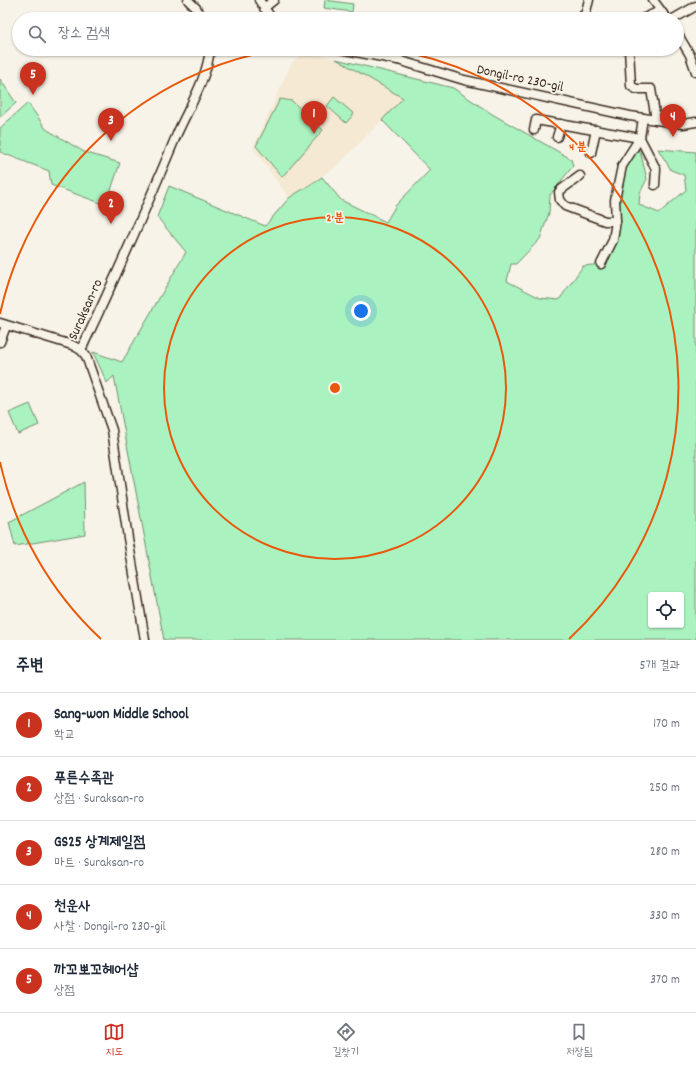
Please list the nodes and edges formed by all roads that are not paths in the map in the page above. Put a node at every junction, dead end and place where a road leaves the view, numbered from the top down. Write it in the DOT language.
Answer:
graph roads {
  1 [pos="188,0"];
  2 [pos="258,0"];
  3 [pos="274,0"];
  4 [pos="589,0"];
  5 [pos="653,0"];
  6 [pos="696,6"];
  7 [pos="264,8"];
  8 [pos="660,11"];
  9 [pos="198,12"];
  10 [pos="267,12"];
  11 [pos="586,12"];
  12 [pos="684,13"];
  13 [pos="684,45"];
  14 [pos="208,56"];
  15 [pos="399,56"];
  16 [pos="629,56"];
  17 [pos="696,72"];
  18 [pos="643,118"];
  19 [pos="656,120"];
  20 [pos="696,122"];
  21 [pos="561,124"];
  22 [pos="534,130"];
  23 [pos="596,130"];
  24 [pos="557,137"];
  25 [pos="640,138"];
  26 [pos="591,153"];
  27 [pos="580,176"];
  28 [pos="655,185"];
  29 [pos="616,221"];
  30 [pos="601,264"];
  31 [pos="3,324"];
  32 [pos="0,342"];
  33 [pos="81,350"];
  34 [pos="145,640"];
  1 -- 9 [label="street"];
  2 -- 7 [label="street"];
  3 -- 7 [label="street"];
  4 -- 11 [label="street"];
  5 -- 8 [label="street"];
  6 -- 12 [label="street"];
  7 -- 10 [label="street"];
  13 -- 17 [label="street"];
  14 -- 33 [label="street, Suraksan-ro"];
  15 -- 18 [label="street, Dongil-ro 230-gil"];
  16 -- 19 [label="street"];
  18 -- 19 [label="street, Dongil-ro 230-gil"];
  18 -- 25 [label="street"];
  19 -- 20 [label="street, Dongil-ro 230-gil"];
  21 -- 22 [label="street"];
  21 -- 23 [label="street"];
  21 -- 24 [label="street"];
  23 -- 25 [label="street"];
  23 -- 26 [label="street"];
  25 -- 28 [label="street"];
  25 -- 29 [label="street"];
  27 -- 29 [label="street"];
  29 -- 30 [label="street"];
  31 -- 32 [label="street"];
  31 -- 33 [label="street"];
  33 -- 34 [label="street, Suraksan-ro"];
}
